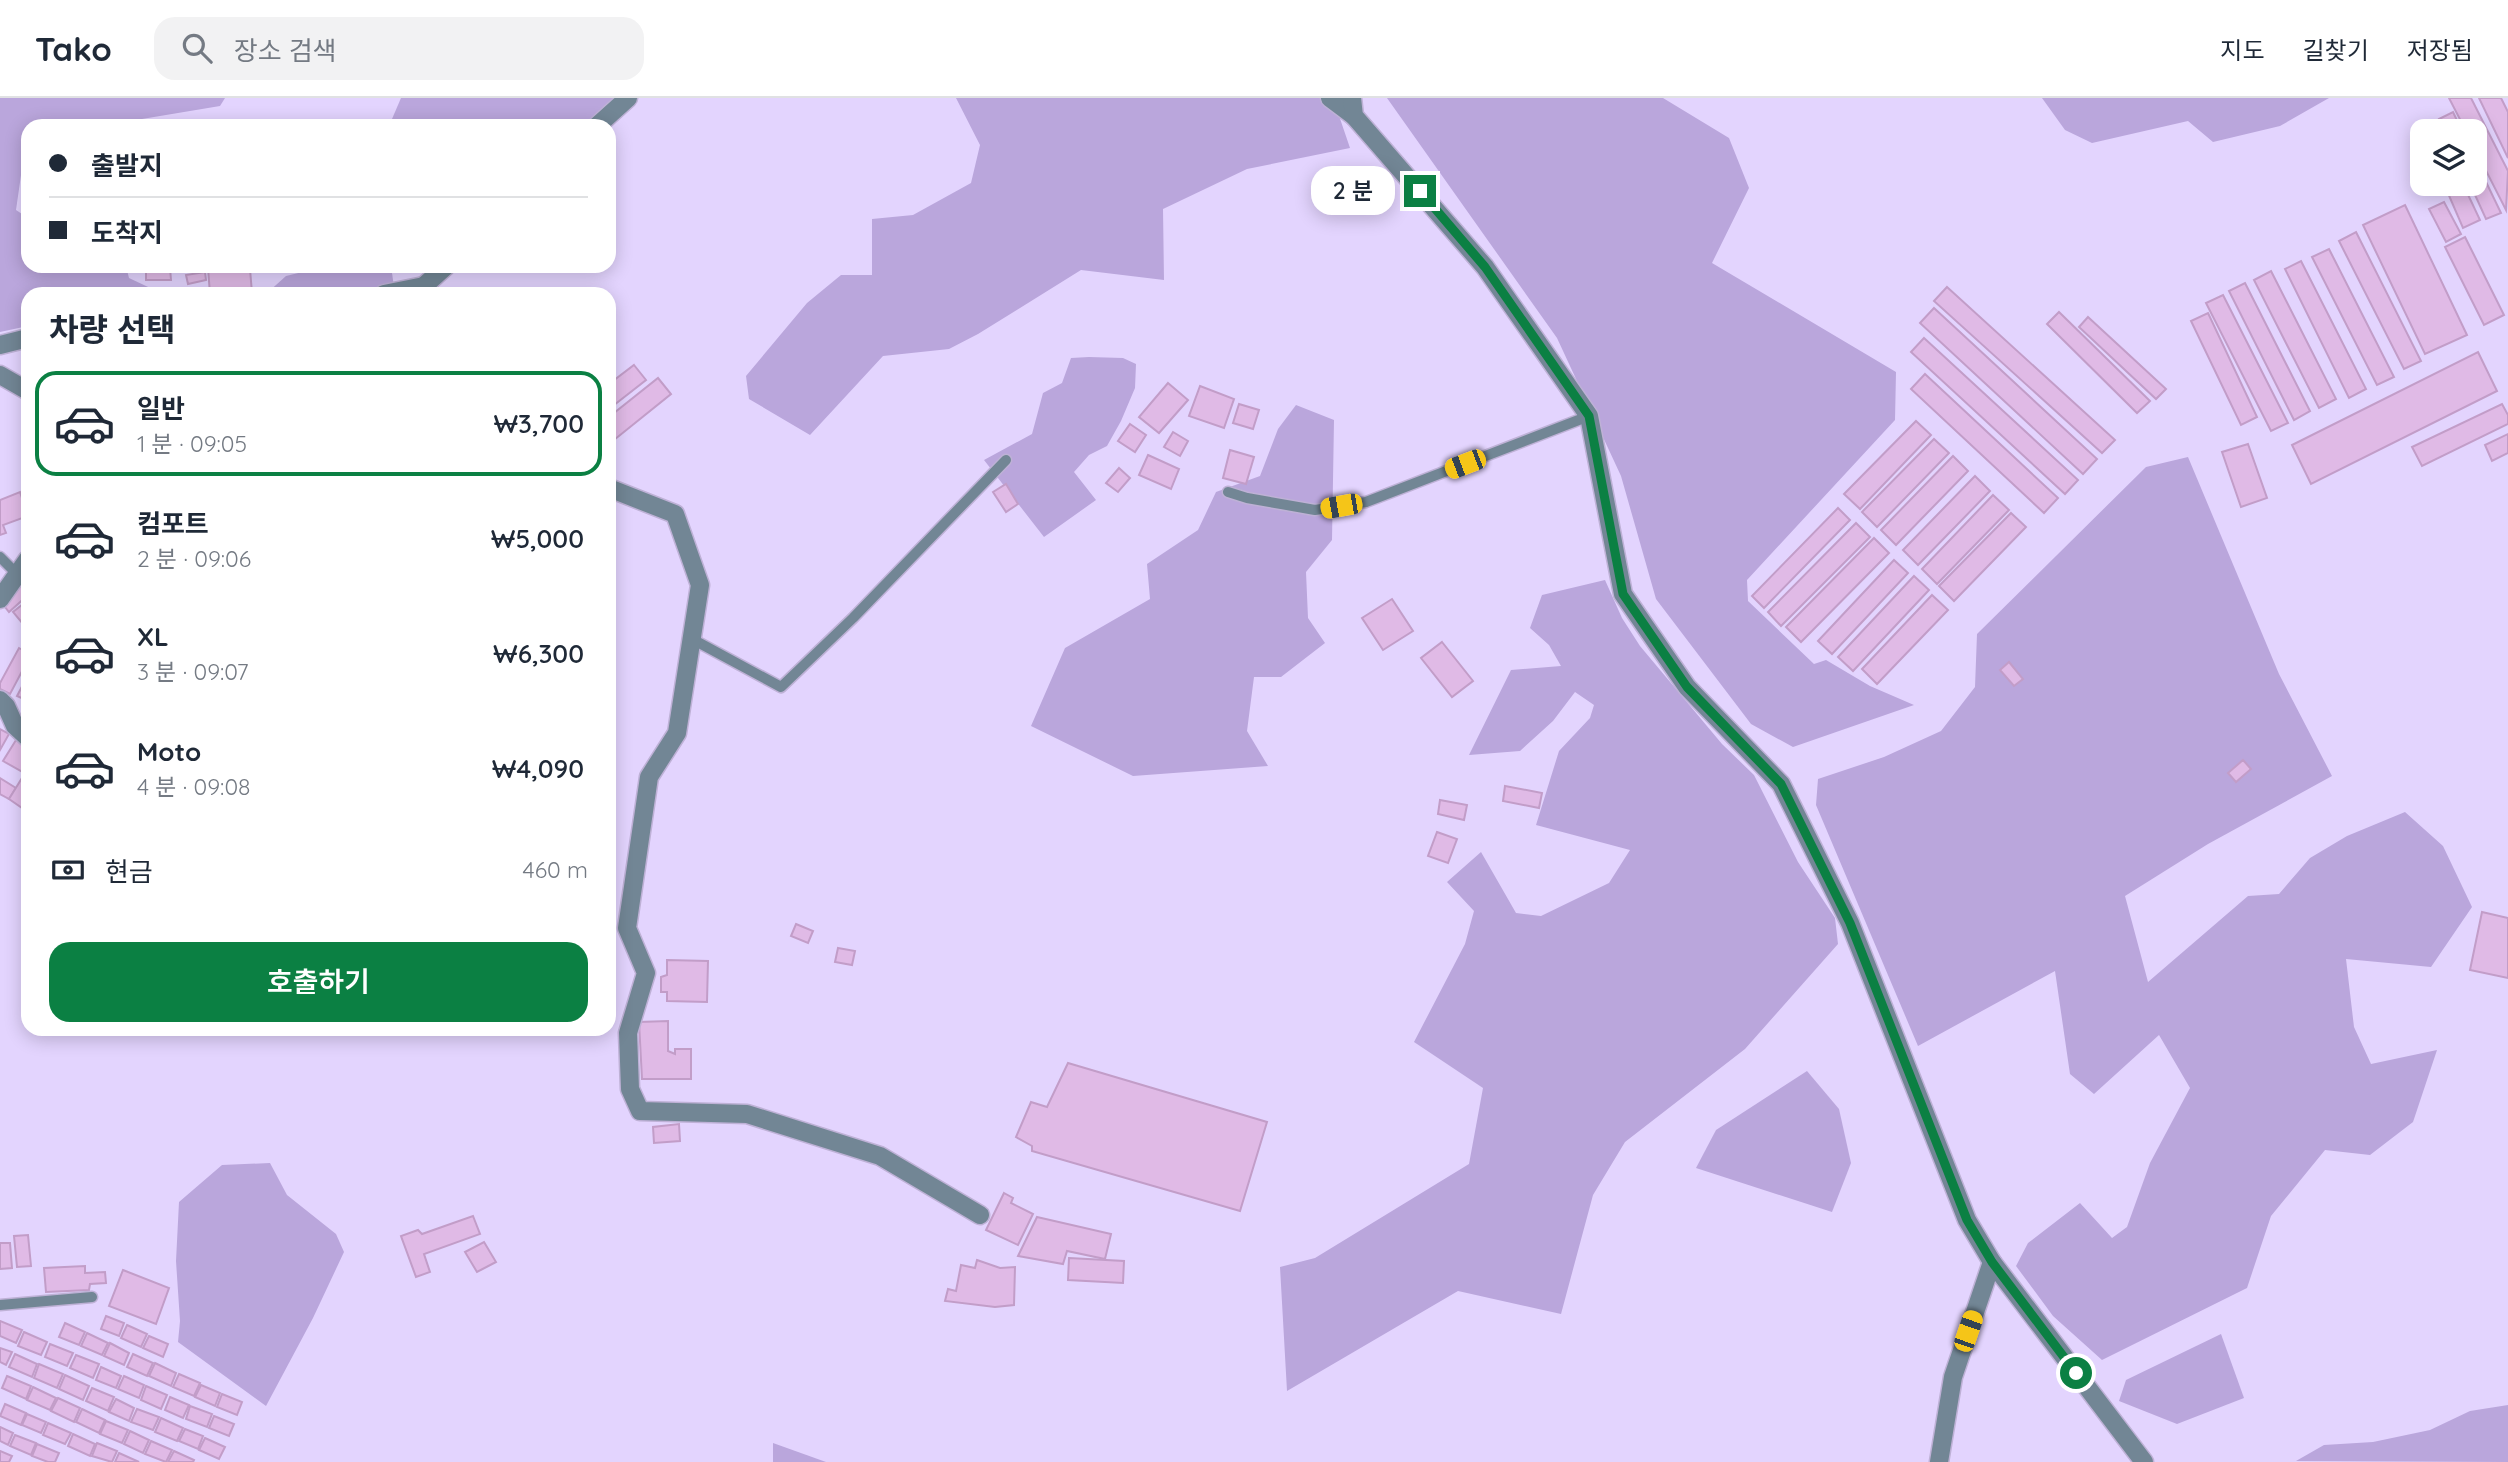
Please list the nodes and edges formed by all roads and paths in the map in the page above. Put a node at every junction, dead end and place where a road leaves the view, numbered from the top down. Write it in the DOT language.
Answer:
graph roads {
  1 [pos="628,98"];
  2 [pos="1330,98"];
  3 [pos="1353,107"];
  4 [pos="605,119"];
  5 [pos="439,273"];
  6 [pos="425,287"];
  7 [pos="21,340"];
  8 [pos="0,345"];
  9 [pos="0,375"];
  10 [pos="21,387"];
  11 [pos="1589,416"];
  12 [pos="1006,460"];
  13 [pos="616,491"];
  14 [pos="1228,492"];
  15 [pos="0,557"];
  16 [pos="21,570"];
  17 [pos="18,574"];
  18 [pos="0,599"];
  19 [pos="692,639"];
  20 [pos="0,700"];
  21 [pos="21,731"];
  22 [pos="980,1215"];
  23 [pos="1992,1262"];
  24 [pos="92,1297"];
  25 [pos="0,1305"];
  26 [pos="1939,1462"];
  27 [pos="2144,1462"];
  1 -- 4 [label="street"];
  2 -- 3 [label="street"];
  3 -- 11 [label="street"];
  5 -- 6 [label="street"];
  7 -- 8 [label="street"];
  9 -- 10 [label="street"];
  11 -- 14 [label="lane"];
  11 -- 23 [label="street"];
  12 -- 19 [label="lane"];
  13 -- 19 [label="street"];
  15 -- 17 [label="lane"];
  16 -- 17 [label="street"];
  17 -- 18 [label="street"];
  19 -- 22 [label="street"];
  20 -- 21 [label="street"];
  23 -- 26 [label="street"];
  23 -- 27 [label="street"];
  24 -- 25 [label="lane"];
}
